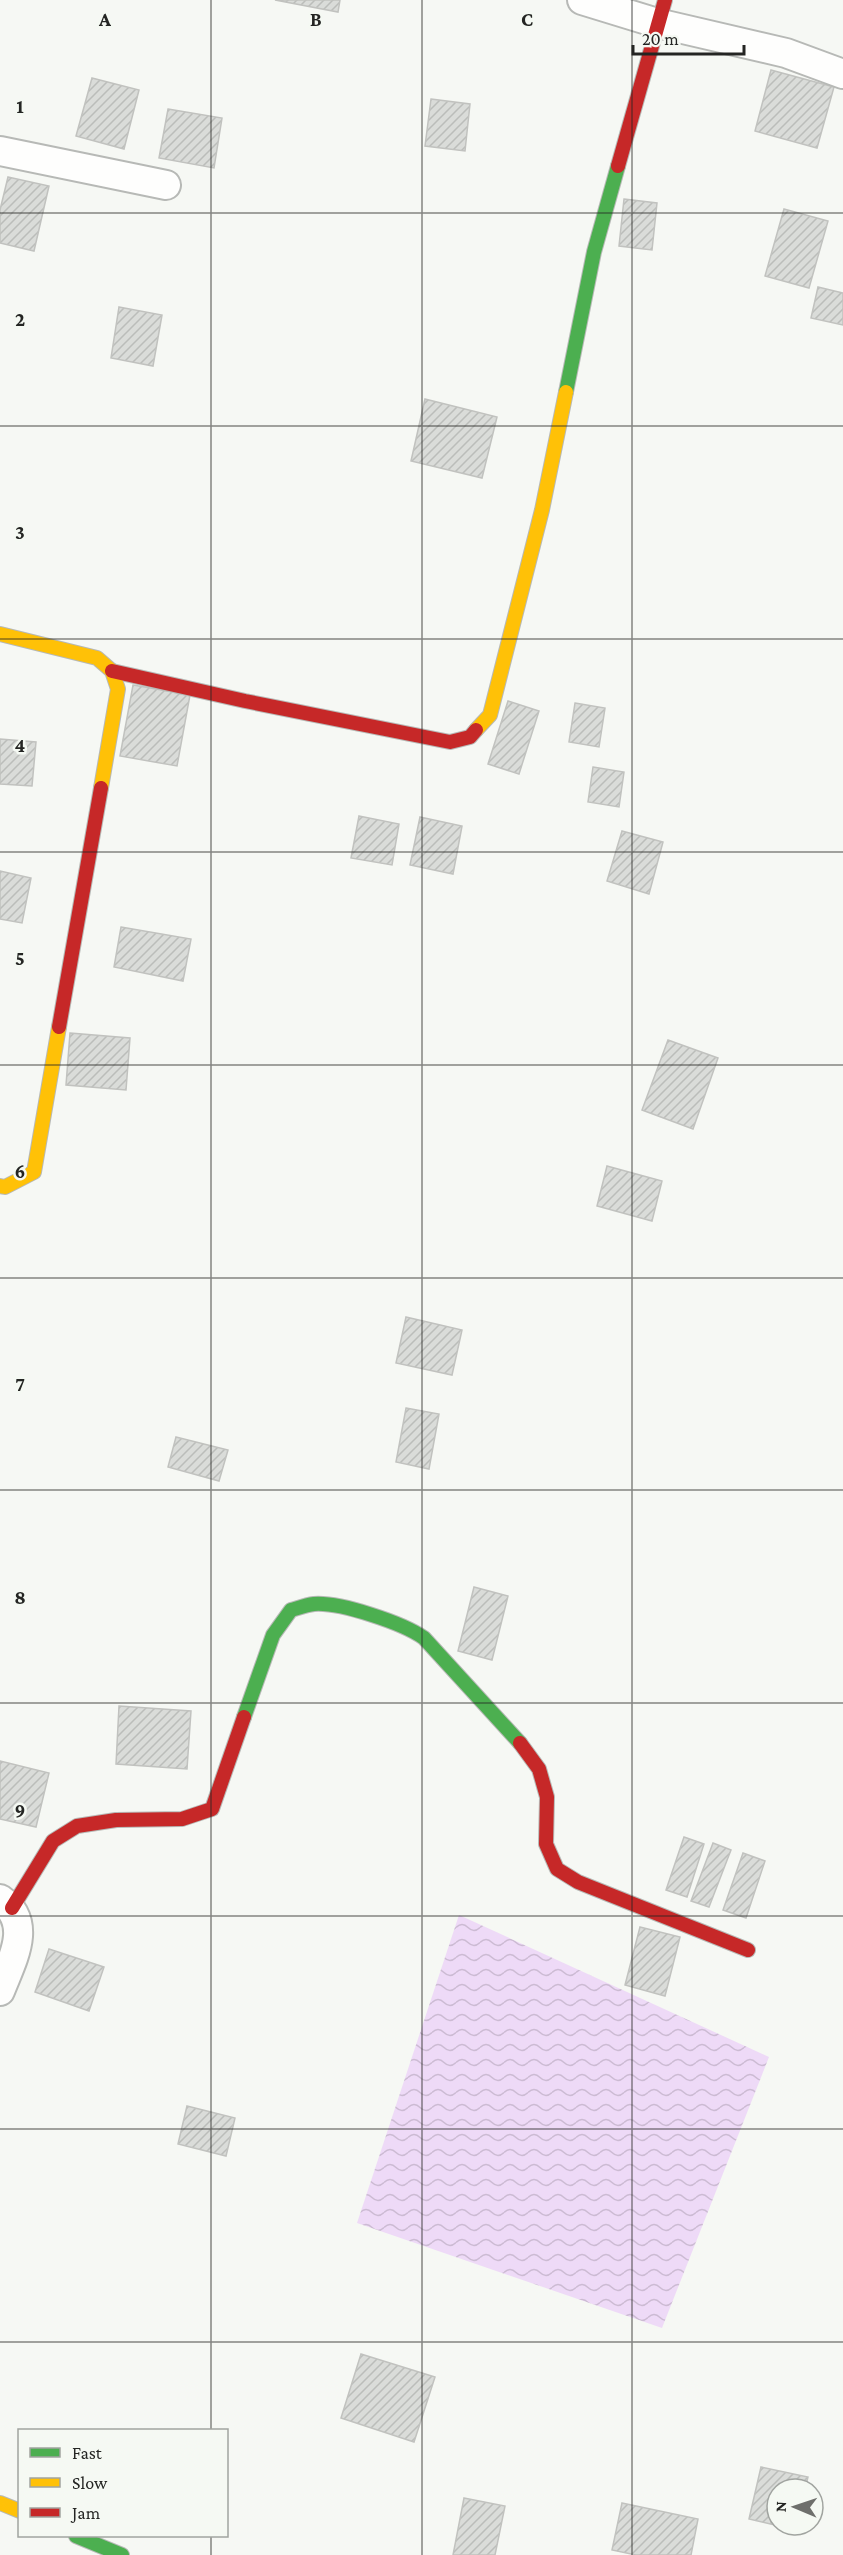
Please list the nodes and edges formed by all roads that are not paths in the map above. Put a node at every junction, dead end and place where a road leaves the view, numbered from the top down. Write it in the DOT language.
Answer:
graph roads {
  1 [pos="582,0"];
  2 [pos="661,12"];
  3 [pos="843,74"];
  4 [pos="0,151"];
  5 [pos="166,185"];
  6 [pos="0,634"];
  7 [pos="112,670"];
  8 [pos="0,1186"];
  9 [pos="6,1903"];
  10 [pos="748,1950"];
  11 [pos="0,1991"];
  12 [pos="0,2502"];
  13 [pos="18,2510"];
  14 [pos="81,2537"];
  15 [pos="122,2555"];
  1 -- 2 [label="street"];
  2 -- 3 [label="street"];
  2 -- 7 [label="street"];
  4 -- 5 [label="street"];
  6 -- 7 [label="street"];
  7 -- 8 [label="street"];
  9 -- 10 [label="street"];
  9 -- 11 [label="street"];
  12 -- 13 [label="street"];
  14 -- 15 [label="street"];
}
